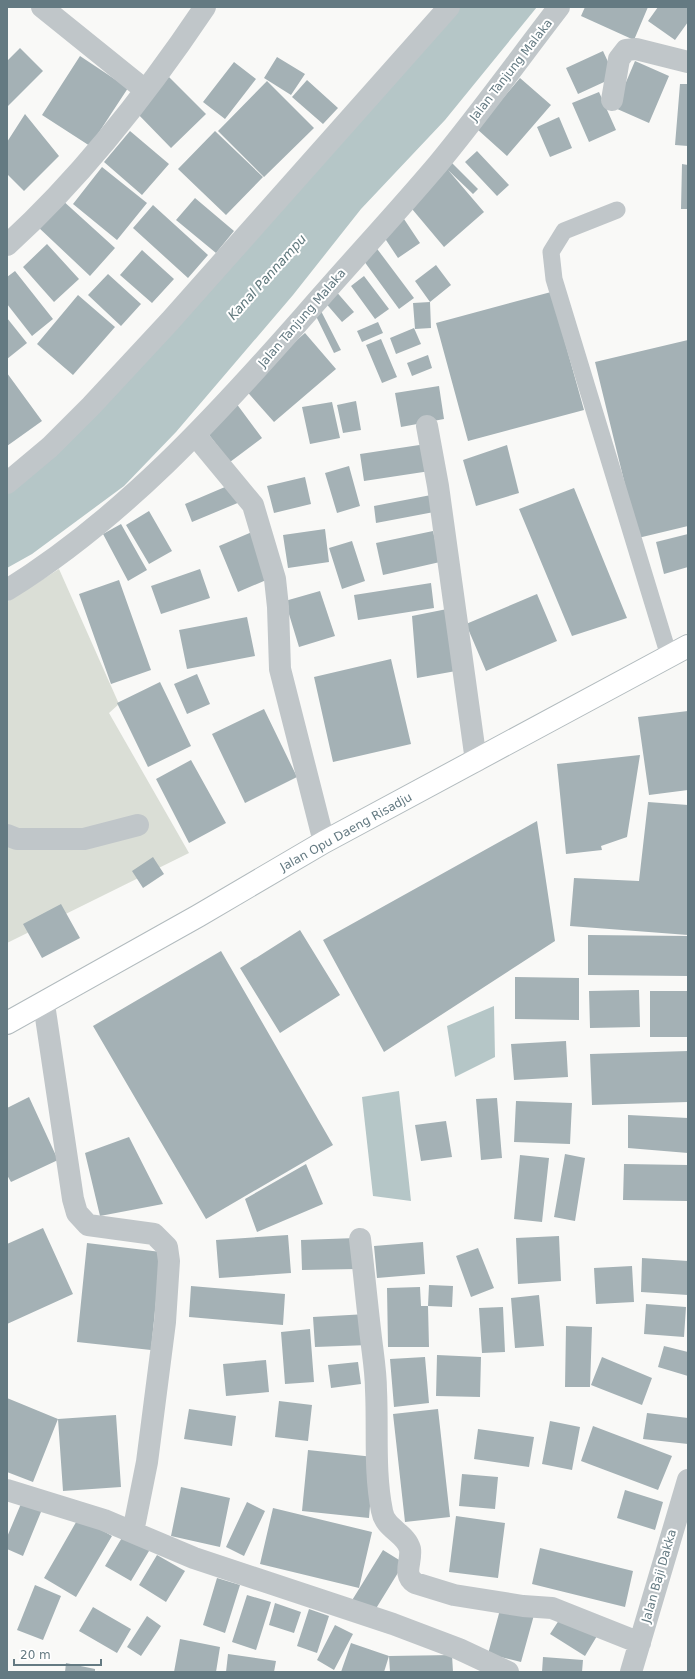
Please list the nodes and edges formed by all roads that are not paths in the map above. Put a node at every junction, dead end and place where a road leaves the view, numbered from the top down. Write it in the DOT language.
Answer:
graph roads {
  1 [pos="42,7"];
  2 [pos="205,7"];
  3 [pos="450,7"];
  4 [pos="559,7"];
  5 [pos="688,62"];
  6 [pos="145,90"];
  7 [pos="612,100"];
  8 [pos="617,210"];
  9 [pos="7,245"];
  10 [pos="427,426"];
  11 [pos="195,435"];
  12 [pos="7,483"];
  13 [pos="7,590"];
  14 [pos="679,651"];
  15 [pos="476,761"];
  16 [pos="138,826"];
  17 [pos="7,835"];
  18 [pos="324,842"];
  19 [pos="44,1004"];
  20 [pos="7,1023"];
  21 [pos="360,1239"];
  22 [pos="688,1480"];
  23 [pos="7,1490"];
  24 [pos="133,1532"];
  25 [pos="640,1643"];
  26 [pos="508,1672"];
  27 [pos="631,1672"];
  1 -- 6 [label="street"];
  2 -- 6 [label="street"];
  3 -- 12 [label="street"];
  4 -- 11 [label="street, Jalan Tanjung Malaka"];
  5 -- 7 [label="street"];
  6 -- 9 [label="street"];
  8 -- 14 [label="lane"];
  10 -- 15 [label="street"];
  11 -- 13 [label="street, Jalan Tanjung Malaka"];
  11 -- 18 [label="street"];
  14 -- 15 [label="main road, Jalan Opu Daeng Risadju"];
  15 -- 18 [label="main road, Jalan Opu Daeng Risadju"];
  16 -- 17 [label="street"];
  18 -- 19 [label="main road, Jalan Opu Daeng Risadju"];
  19 -- 20 [label="main road, Jalan Opu Daeng Risadju"];
  19 -- 24 [label="street"];
  21 -- 25 [label="street"];
  22 -- 25 [label="street, Jalan Baji Dakka"];
  23 -- 24 [label="street"];
  24 -- 26 [label="street"];
  25 -- 27 [label="street, Jalan Baji Dakka"];
}
